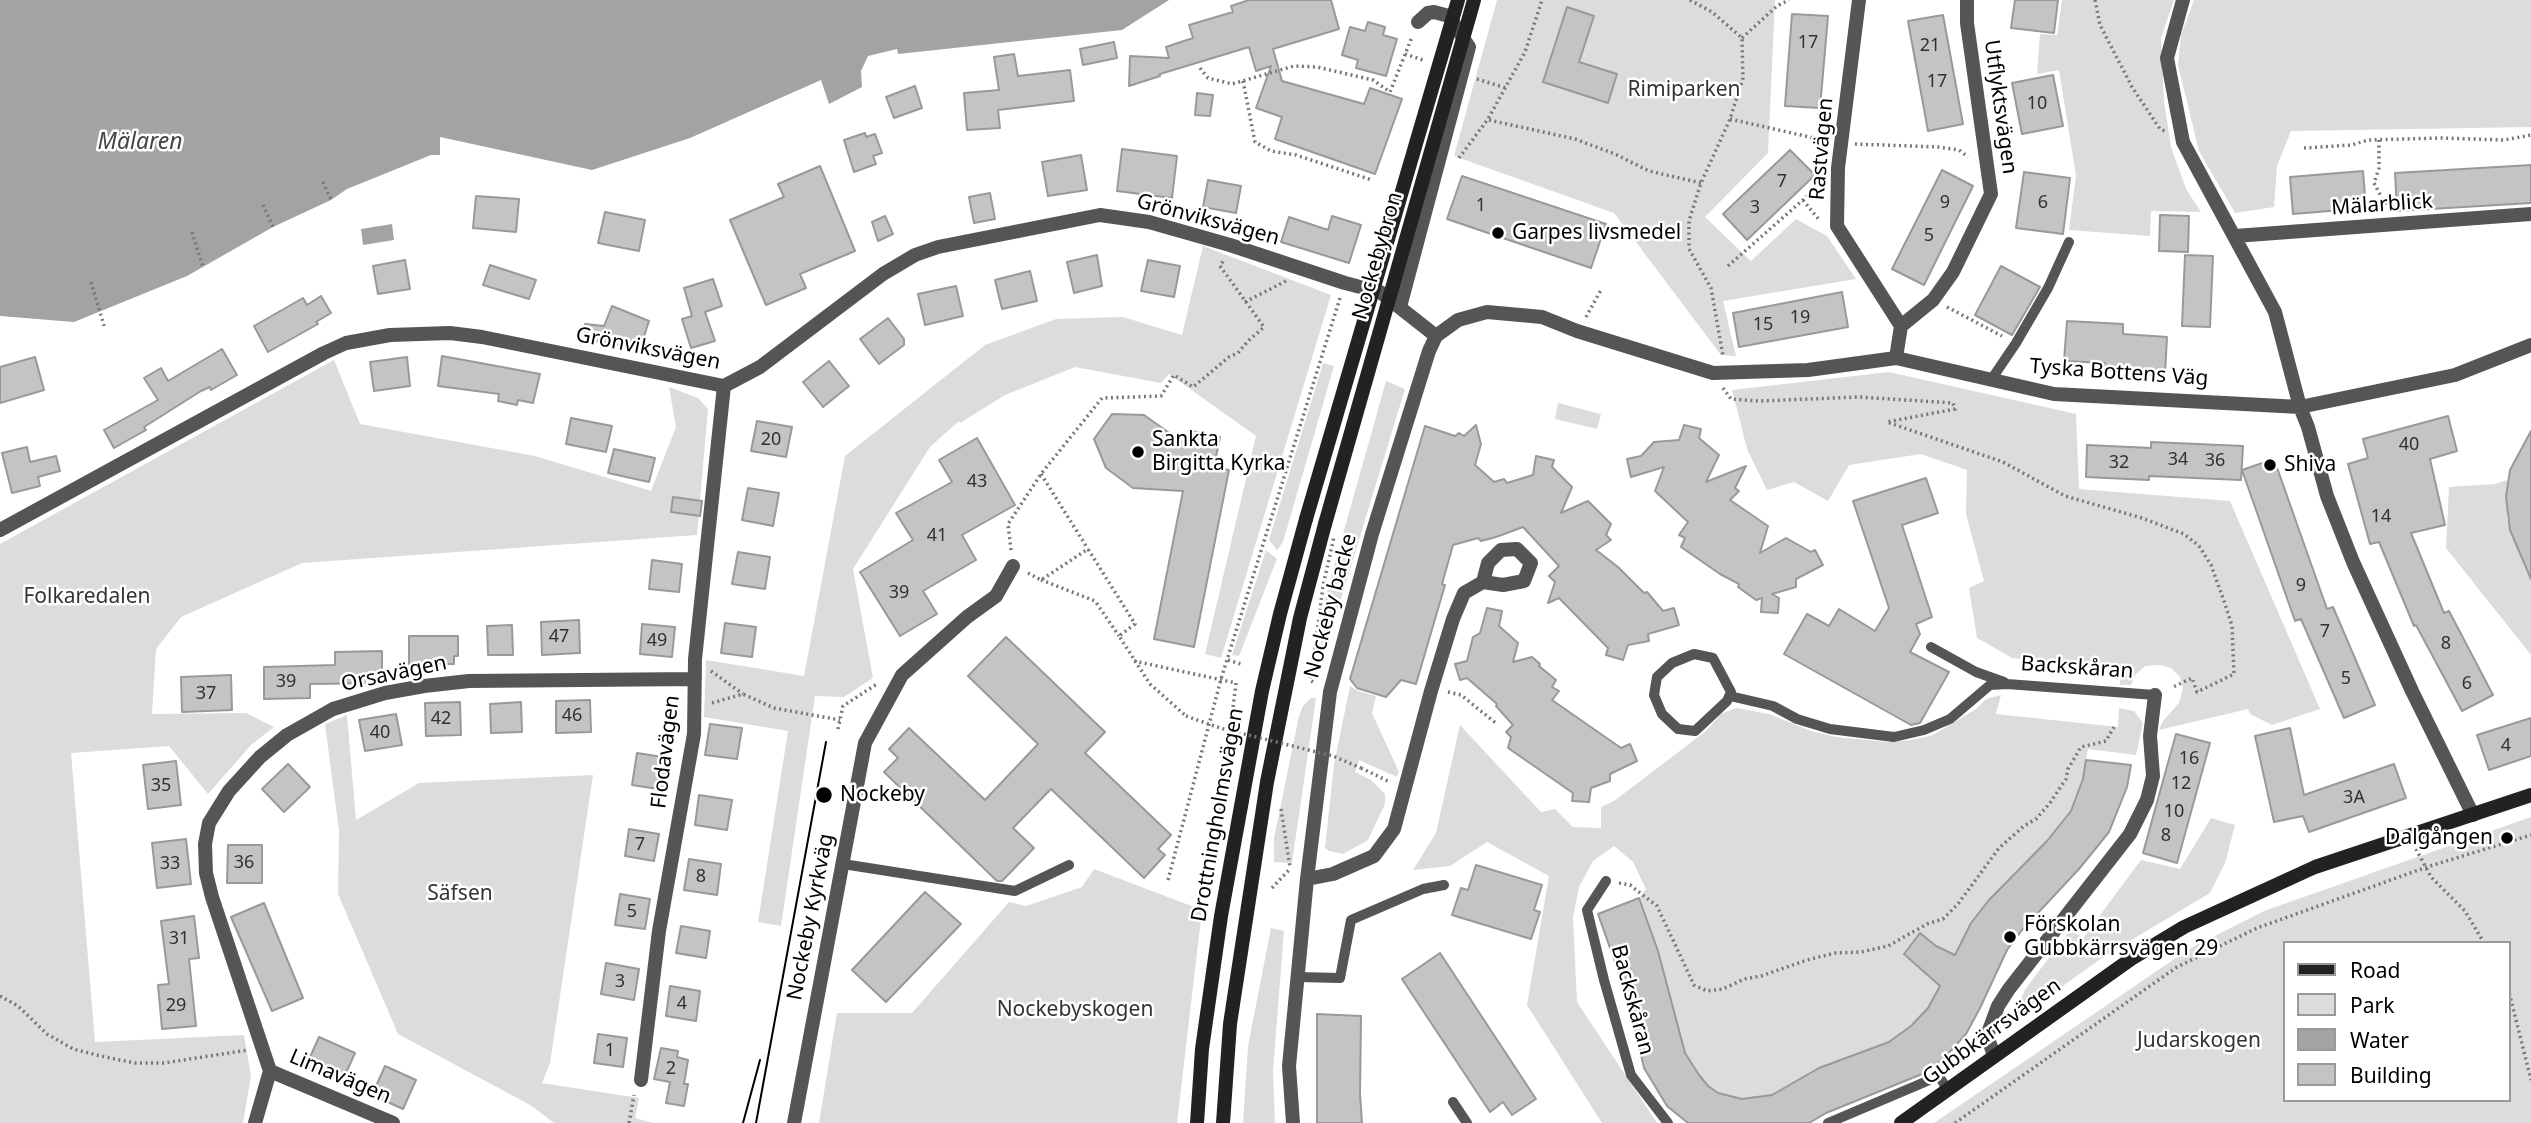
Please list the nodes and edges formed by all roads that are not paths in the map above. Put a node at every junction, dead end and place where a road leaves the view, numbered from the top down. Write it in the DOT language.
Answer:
graph roads {
  1 [pos="1458,0"];
  2 [pos="1474,0"];
  3 [pos="1859,0"];
  4 [pos="1967,0"];
  5 [pos="2183,0"];
  6 [pos="1418,22"];
  7 [pos="2531,214"];
  8 [pos="2235,236"];
  9 [pos="2069,242"];
  10 [pos="1400,307"];
  11 [pos="1901,326"];
  12 [pos="1436,336"];
  13 [pos="2531,345"];
  14 [pos="1896,358"];
  15 [pos="1990,380"];
  16 [pos="724,386"];
  17 [pos="2300,407"];
  18 [pos="1306,519"];
  19 [pos="1325,524"];
  20 [pos="1,527"];
  21 [pos="1013,566"];
  22 [pos="1483,582"];
  23 [pos="1931,647"];
  24 [pos="695,679"];
  25 [pos="2007,684"];
  26 [pos="2155,695"];
  27 [pos="1730,696"];
  28 [pos="2531,795"];
  29 [pos="2473,815"];
  30 [pos="843,864"];
  31 [pos="1069,865"];
  32 [pos="1307,873"];
  33 [pos="1606,881"];
  34 [pos="1444,885"];
  35 [pos="1298,977"];
  36 [pos="1994,1055"];
  37 [pos="270,1071"];
  38 [pos="641,1080"];
  39 [pos="1947,1089"];
  40 [pos="1453,1102"];
  41 [pos="255,1123"];
  42 [pos="393,1123"];
  43 [pos="794,1123"];
  44 [pos="1197,1123"];
  45 [pos="1223,1123"];
  46 [pos="1293,1123"];
  47 [pos="1467,1123"];
  48 [pos="1668,1123"];
  49 [pos="1828,1123"];
  50 [pos="1901,1123"];
  1 -- 18 [label="main road, Nockebybron, bridge"];
  2 -- 19 [label="main road, Nockebybron, bridge"];
  3 -- 11 [label="street, Rastvägen"];
  4 -- 11 [label="street, Utflyktsvägen"];
  5 -- 8 [label="street"];
  6 -- 10 [label="street"];
  7 -- 8 [label="street, Mälarblick"];
  8 -- 17 [label="street"];
  9 -- 15 [label="lane"];
  10 -- 12 [label="street, Grönviksvägen"];
  10 -- 16 [label="street, Grönviksvägen"];
  11 -- 14 [label="street"];
  12 -- 14 [label="street, Tyska Bottens Väg"];
  12 -- 32 [label="street, Nockeby backe"];
  13 -- 17 [label="street, Tyska Bottens Väg"];
  14 -- 15 [label="street, Tyska Bottens Väg"];
  15 -- 17 [label="street, Tyska Bottens Väg"];
  16 -- 20 [label="street, Grönviksvägen"];
  16 -- 24 [label="street, Flodavägen"];
  17 -- 29 [label="street"];
  18 -- 44 [label="main road, Drottningholmsvägen"];
  19 -- 45 [label="main road, Drottningholmsvägen"];
  21 -- 30 [label="street, Nockeby Kyrkväg"];
  22 -- 32 [label="street"];
  23 -- 25 [label="lane"];
  24 -- 37 [label="street, Orsavägen"];
  24 -- 38 [label="street, Flodavägen"];
  25 -- 26 [label="lane, Backskåran"];
  25 -- 27 [label="lane, Backskåran"];
  26 -- 36 [label="street, Backskåran"];
  27 -- 27 [label="lane"];
  28 -- 29 [label="main road, Gubbkärrsvägen"];
  29 -- 36 [label="main road, Gubbkärrsvägen"];
  30 -- 31 [label="lane"];
  30 -- 43 [label="street, Nockeby Kyrkväg"];
  32 -- 35 [label="street, Nockeby backe"];
  33 -- 48 [label="lane, Backskåran"];
  34 -- 35 [label="lane"];
  35 -- 46 [label="street, Nockeby backe"];
  36 -- 39 [label="main road, Gubbkärrsvägen"];
  37 -- 41 [label="street"];
  37 -- 42 [label="street, Limavägen"];
  39 -- 49 [label="lane"];
  39 -- 50 [label="main road, Gubbkärrsvägen"];
  40 -- 47 [label="lane"];
}
